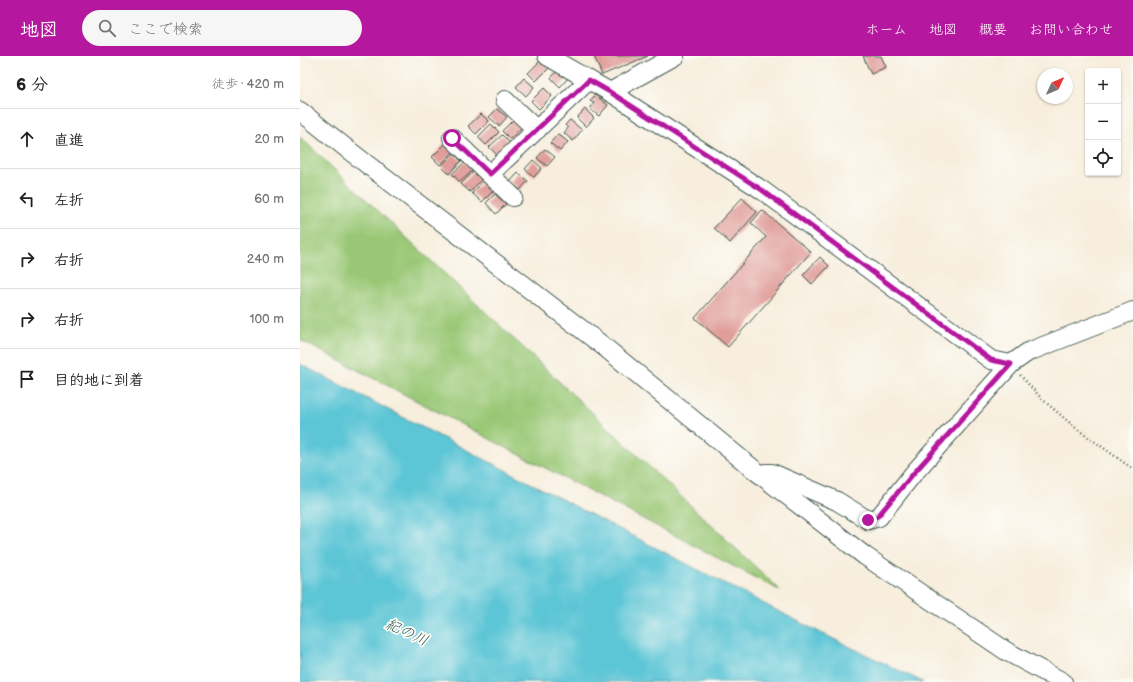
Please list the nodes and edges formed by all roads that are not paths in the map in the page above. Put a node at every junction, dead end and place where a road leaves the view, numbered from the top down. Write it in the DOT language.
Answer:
graph roads {
  1 [pos="547,56"];
  2 [pos="675,56"];
  3 [pos="589,80"];
  4 [pos="610,92"];
  5 [pos="505,100"];
  6 [pos="300,111"];
  7 [pos="537,130"];
  8 [pos="452,138"];
  9 [pos="490,174"];
  10 [pos="513,197"];
  11 [pos="1133,311"];
  12 [pos="1011,364"];
  13 [pos="757,472"];
  14 [pos="1063,682"];
  1 -- 3 [label="street"];
  2 -- 4 [label="street"];
  3 -- 4 [label="street"];
  3 -- 7 [label="street"];
  4 -- 12 [label="street"];
  5 -- 7 [label="street"];
  6 -- 13 [label="street"];
  7 -- 9 [label="street"];
  8 -- 9 [label="street"];
  9 -- 10 [label="street"];
  11 -- 12 [label="street"];
  12 -- 13 [label="street"];
  13 -- 14 [label="street"];
}
